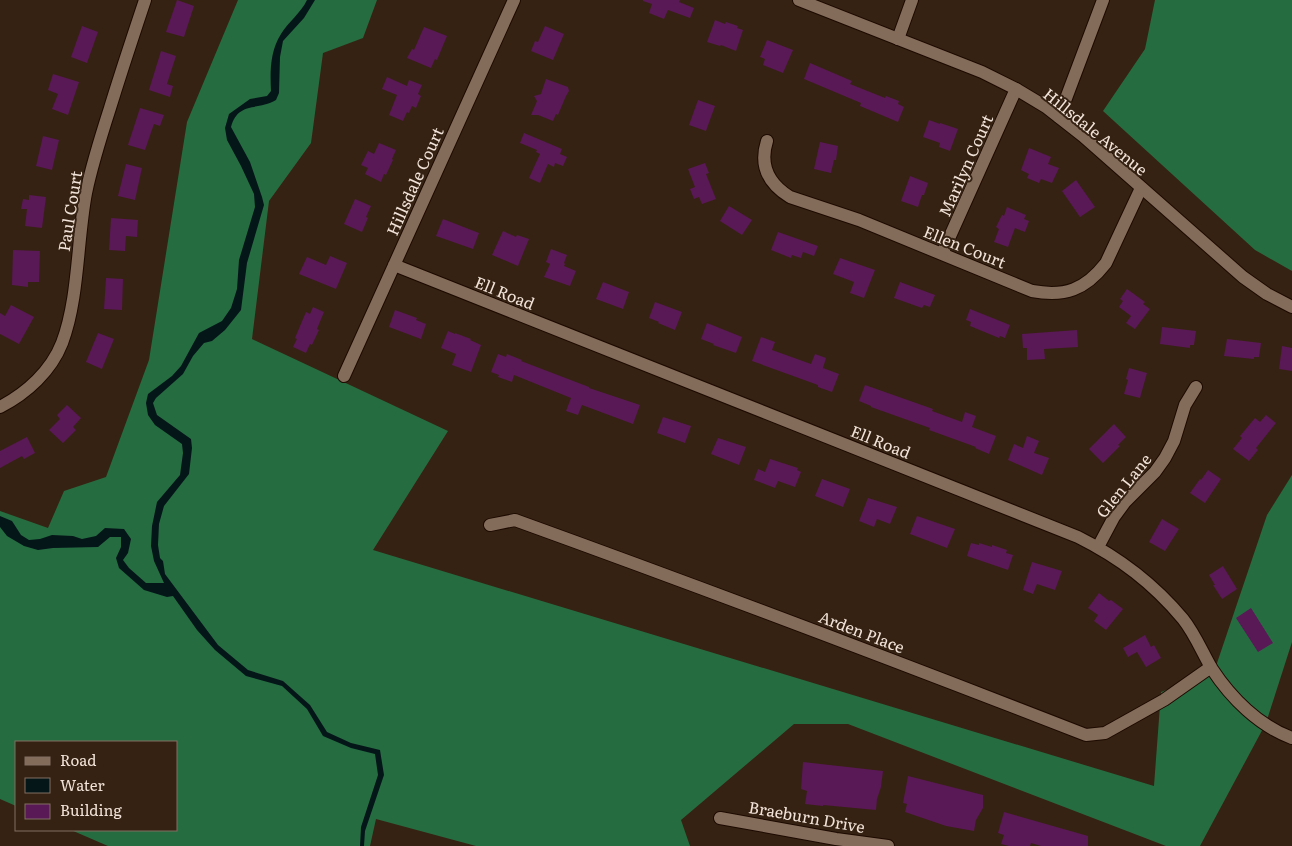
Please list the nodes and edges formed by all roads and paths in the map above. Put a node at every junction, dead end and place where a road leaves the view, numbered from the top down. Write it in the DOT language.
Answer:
graph roads {
  1 [pos="145,0"];
  2 [pos="514,0"];
  3 [pos="799,0"];
  4 [pos="912,0"];
  5 [pos="1103,0"];
  6 [pos="898,39"];
  7 [pos="1016,89"];
  8 [pos="1059,117"];
  9 [pos="766,141"];
  10 [pos="1141,188"];
  11 [pos="942,254"];
  12 [pos="394,265"];
  13 [pos="1292,307"];
  14 [pos="344,376"];
  15 [pos="1196,387"];
  16 [pos="0,406"];
  17 [pos="490,525"];
  18 [pos="1098,547"];
  19 [pos="1211,668"];
  20 [pos="1292,738"];
  21 [pos="720,818"];
  22 [pos="888,846"];
  1 -- 16 [label="street, Paul Court"];
  2 -- 12 [label="street, Hillsdale Court"];
  3 -- 6 [label="street, Hillsdale Avenue"];
  4 -- 6 [label="street"];
  5 -- 8 [label="street"];
  6 -- 7 [label="street, Hillsdale Avenue"];
  7 -- 8 [label="street, Hillsdale Avenue"];
  7 -- 11 [label="street, Marilyn Court"];
  8 -- 10 [label="street, Hillsdale Avenue"];
  9 -- 11 [label="street, Ellen Court"];
  10 -- 11 [label="street, Ellen Court"];
  10 -- 13 [label="street, Hillsdale Avenue"];
  12 -- 14 [label="street, Hillsdale Court"];
  12 -- 18 [label="street, Ell Road"];
  15 -- 18 [label="street, Glen Lane"];
  17 -- 19 [label="street, Arden Place"];
  18 -- 19 [label="street, Ell Road"];
  19 -- 20 [label="street, Ell Road"];
  21 -- 22 [label="street, Braeburn Drive"];
}
